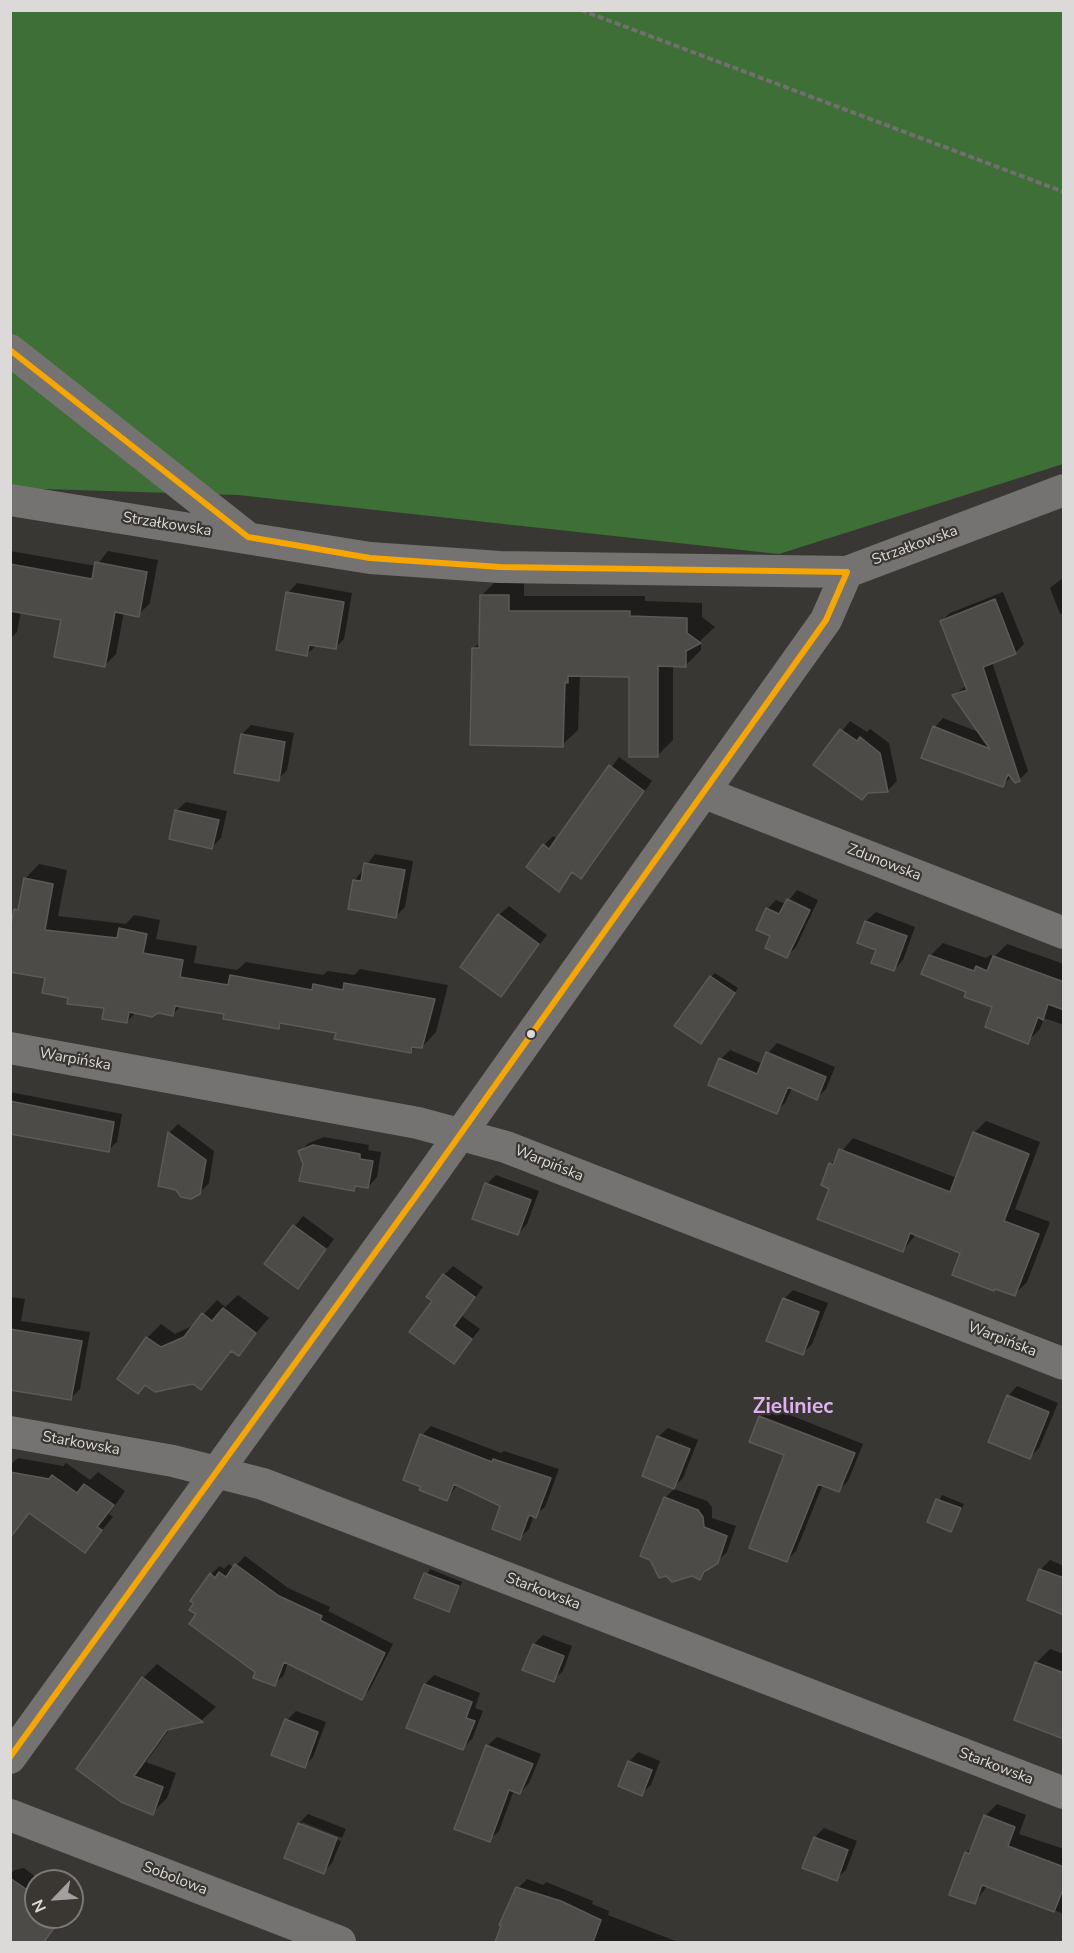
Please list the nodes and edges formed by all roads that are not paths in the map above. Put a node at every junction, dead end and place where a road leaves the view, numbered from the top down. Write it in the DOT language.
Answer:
graph roads {
  1 [pos="10,350"];
  2 [pos="1064,490"];
  3 [pos="10,500"];
  4 [pos="248,537"];
  5 [pos="847,572"];
  6 [pos="705,793"];
  7 [pos="1064,933"];
  8 [pos="10,1048"];
  9 [pos="460,1135"];
  10 [pos="1064,1364"];
  11 [pos="10,1432"];
  12 [pos="215,1472"];
  13 [pos="10,1758"];
  14 [pos="1064,1793"];
  15 [pos="10,1815"];
  16 [pos="340,1942"];
  1 -- 4 [label="street"];
  2 -- 5 [label="street, Strzałkowska"];
  3 -- 4 [label="street, Strzałkowska"];
  4 -- 5 [label="street, Strzałkowska"];
  5 -- 6 [label="street"];
  6 -- 7 [label="street, Zdunowska"];
  6 -- 9 [label="street"];
  8 -- 9 [label="street, Warpińska"];
  9 -- 10 [label="street, Warpińska"];
  9 -- 12 [label="street"];
  11 -- 12 [label="street, Starkowska"];
  12 -- 13 [label="street"];
  12 -- 14 [label="street, Starkowska"];
  15 -- 16 [label="street, Sobolowa"];
}
